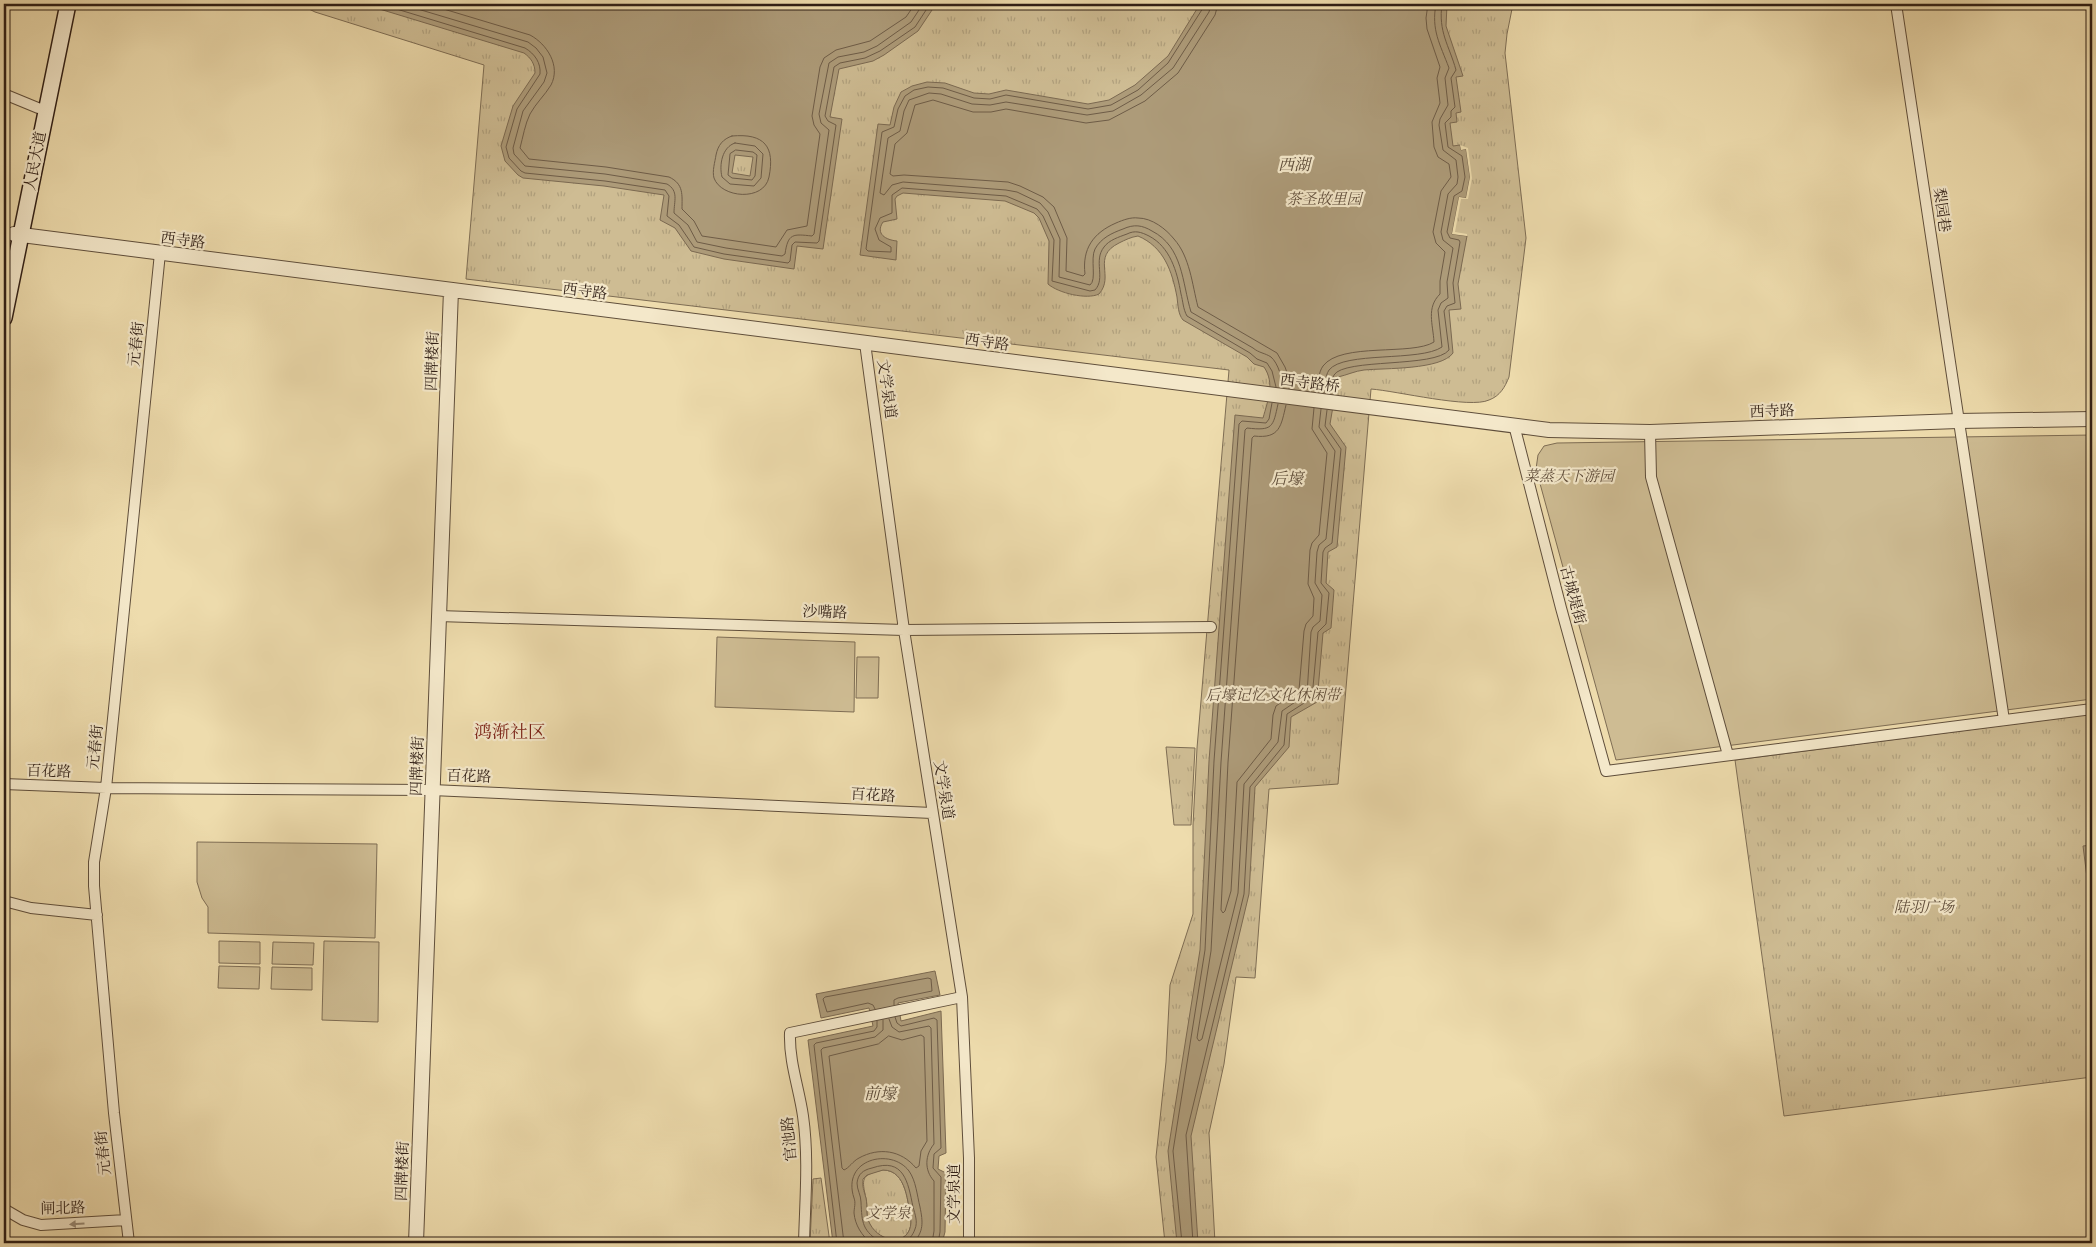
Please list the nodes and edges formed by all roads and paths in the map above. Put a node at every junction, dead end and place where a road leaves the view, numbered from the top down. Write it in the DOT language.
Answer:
graph roads {
  1 [pos="60,4"];
  2 [pos="68,4"];
  3 [pos="1896,4"];
  4 [pos="4,94"];
  5 [pos="38,108"];
  6 [pos="13,233"];
  7 [pos="160,253"];
  8 [pos="4,285"];
  9 [pos="451,290"];
  10 [pos="4,318"];
  11 [pos="865,343"];
  12 [pos="1162,381"];
  13 [pos="1455,418"];
  14 [pos="2092,419"];
  15 [pos="1958,421"];
  16 [pos="1514,426"];
  17 [pos="1650,432"];
  18 [pos="438,616"];
  19 [pos="1211,627"];
  20 [pos="904,630"];
  21 [pos="2092,709"];
  22 [pos="2004,720"];
  23 [pos="1728,755"];
  24 [pos="4,784"];
  25 [pos="106,788"];
  26 [pos="432,790"];
  27 [pos="932,813"];
  28 [pos="4,901"];
  29 [pos="97,915"];
  30 [pos="962,997"];
  31 [pos="4,1209"];
  32 [pos="126,1220"];
  33 [pos="129,1243"];
  34 [pos="416,1243"];
  35 [pos="804,1243"];
  36 [pos="969,1243"];
  1 -- 5 [label="main road, 人民大道"];
  2 -- 6 [label="main road, 人民大道"];
  3 -- 15 [label="street, 梨园巷"];
  4 -- 5 [label="street"];
  5 -- 6 [label="main road, 人民大道"];
  6 -- 7 [label="street, 西寺路"];
  6 -- 8 [label="main road, 人民大道"];
  6 -- 10 [label="main road, 人民大道"];
  7 -- 9 [label="street, 西寺路"];
  7 -- 25 [label="street, 元春街"];
  9 -- 11 [label="street, 西寺路"];
  9 -- 18 [label="street, 四牌楼街"];
  11 -- 12 [label="street, 西寺路"];
  11 -- 20 [label="street, 文学泉道"];
  12 -- 13 [label="street, 西寺路桥"];
  13 -- 16 [label="street, 西寺路"];
  14 -- 15 [label="street, 西寺路"];
  15 -- 17 [label="street, 西寺路"];
  15 -- 22 [label="street, 梨园巷"];
  16 -- 17 [label="street, 西寺路"];
  16 -- 23 [label="street, 古城堤街"];
  17 -- 23 [label="street"];
  18 -- 20 [label="street, 沙嘴路"];
  18 -- 26 [label="street, 四牌楼街"];
  19 -- 20 [label="street, 沙嘴路"];
  20 -- 27 [label="street, 文学泉道"];
  21 -- 22 [label="street"];
  22 -- 23 [label="street"];
  24 -- 25 [label="street, 百花路"];
  25 -- 26 [label="street, 百花路"];
  25 -- 29 [label="street, 元春街"];
  26 -- 27 [label="street, 百花路"];
  26 -- 34 [label="street, 四牌楼街"];
  27 -- 30 [label="street, 文学泉道"];
  28 -- 29 [label="street"];
  29 -- 32 [label="street, 元春街"];
  30 -- 35 [label="street, 官池路"];
  30 -- 36 [label="street, 文学泉道"];
  32 -- 31 [label="street, 闸北路, one-way"];
  32 -- 33 [label="street, 元春街"];
}
